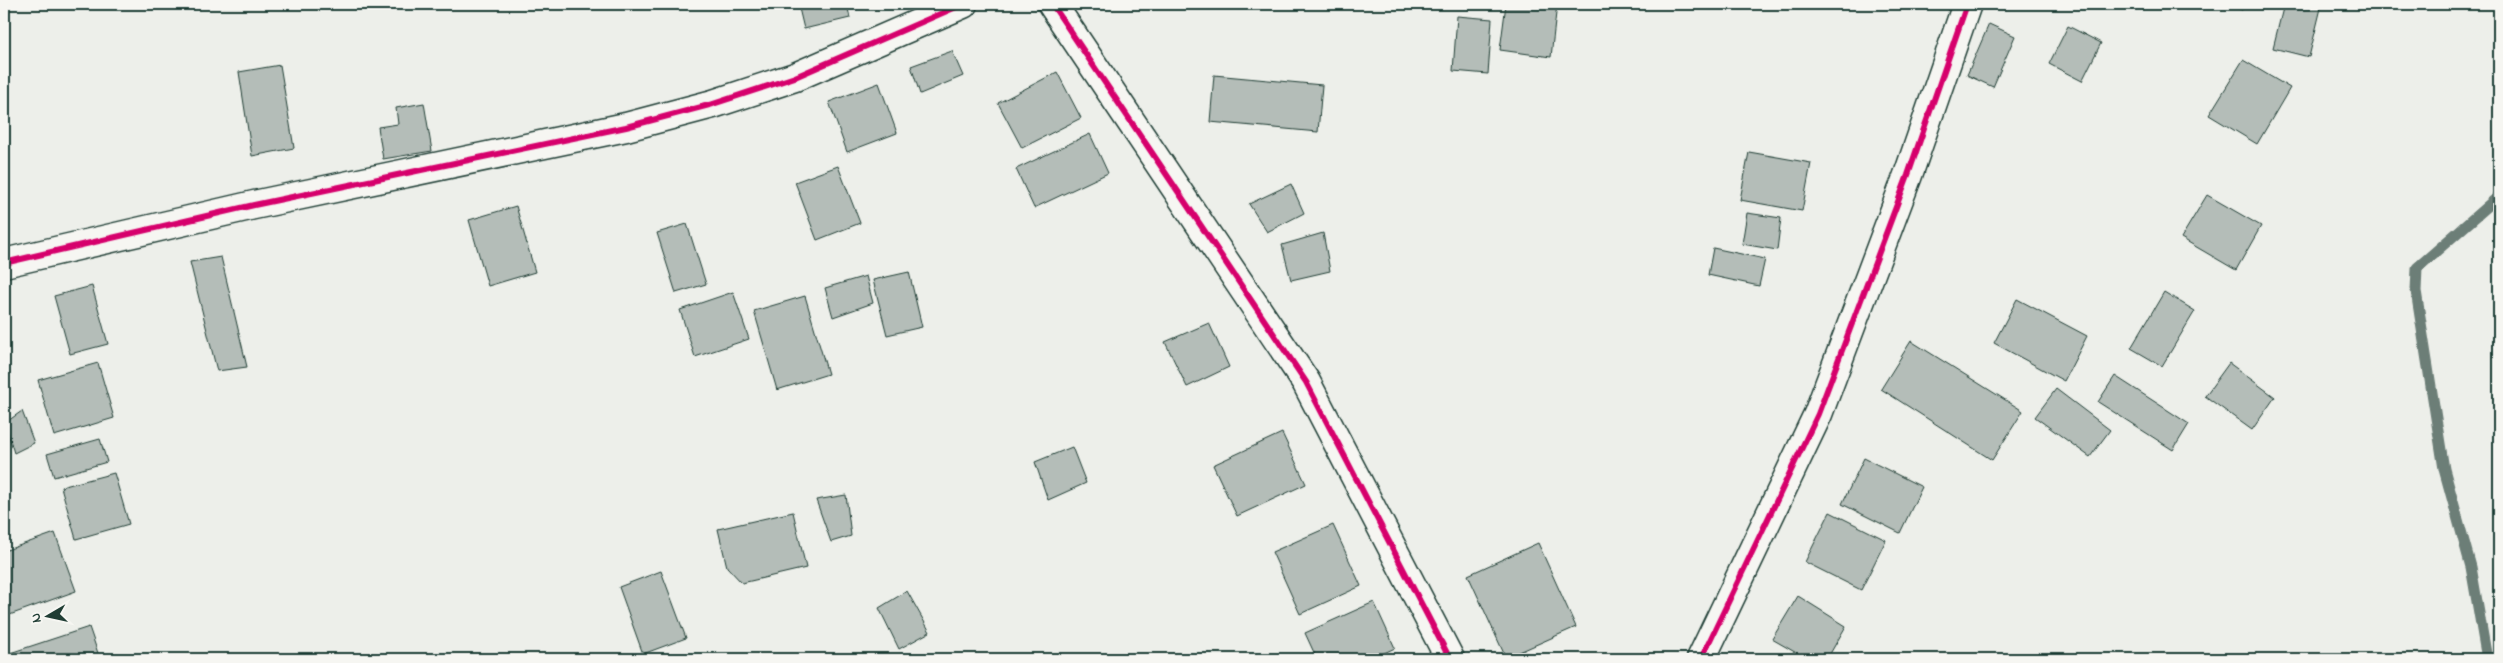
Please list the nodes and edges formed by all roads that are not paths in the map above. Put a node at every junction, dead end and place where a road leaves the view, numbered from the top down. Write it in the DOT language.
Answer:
graph roads {
  1 [pos="963,4"];
  2 [pos="1052,4"];
  3 [pos="1968,4"];
  4 [pos="4,263"];
  5 [pos="1450,659"];
  6 [pos="1701,659"];
  1 -- 4 [label="street"];
  2 -- 5 [label="street"];
  3 -- 6 [label="street"];
}
